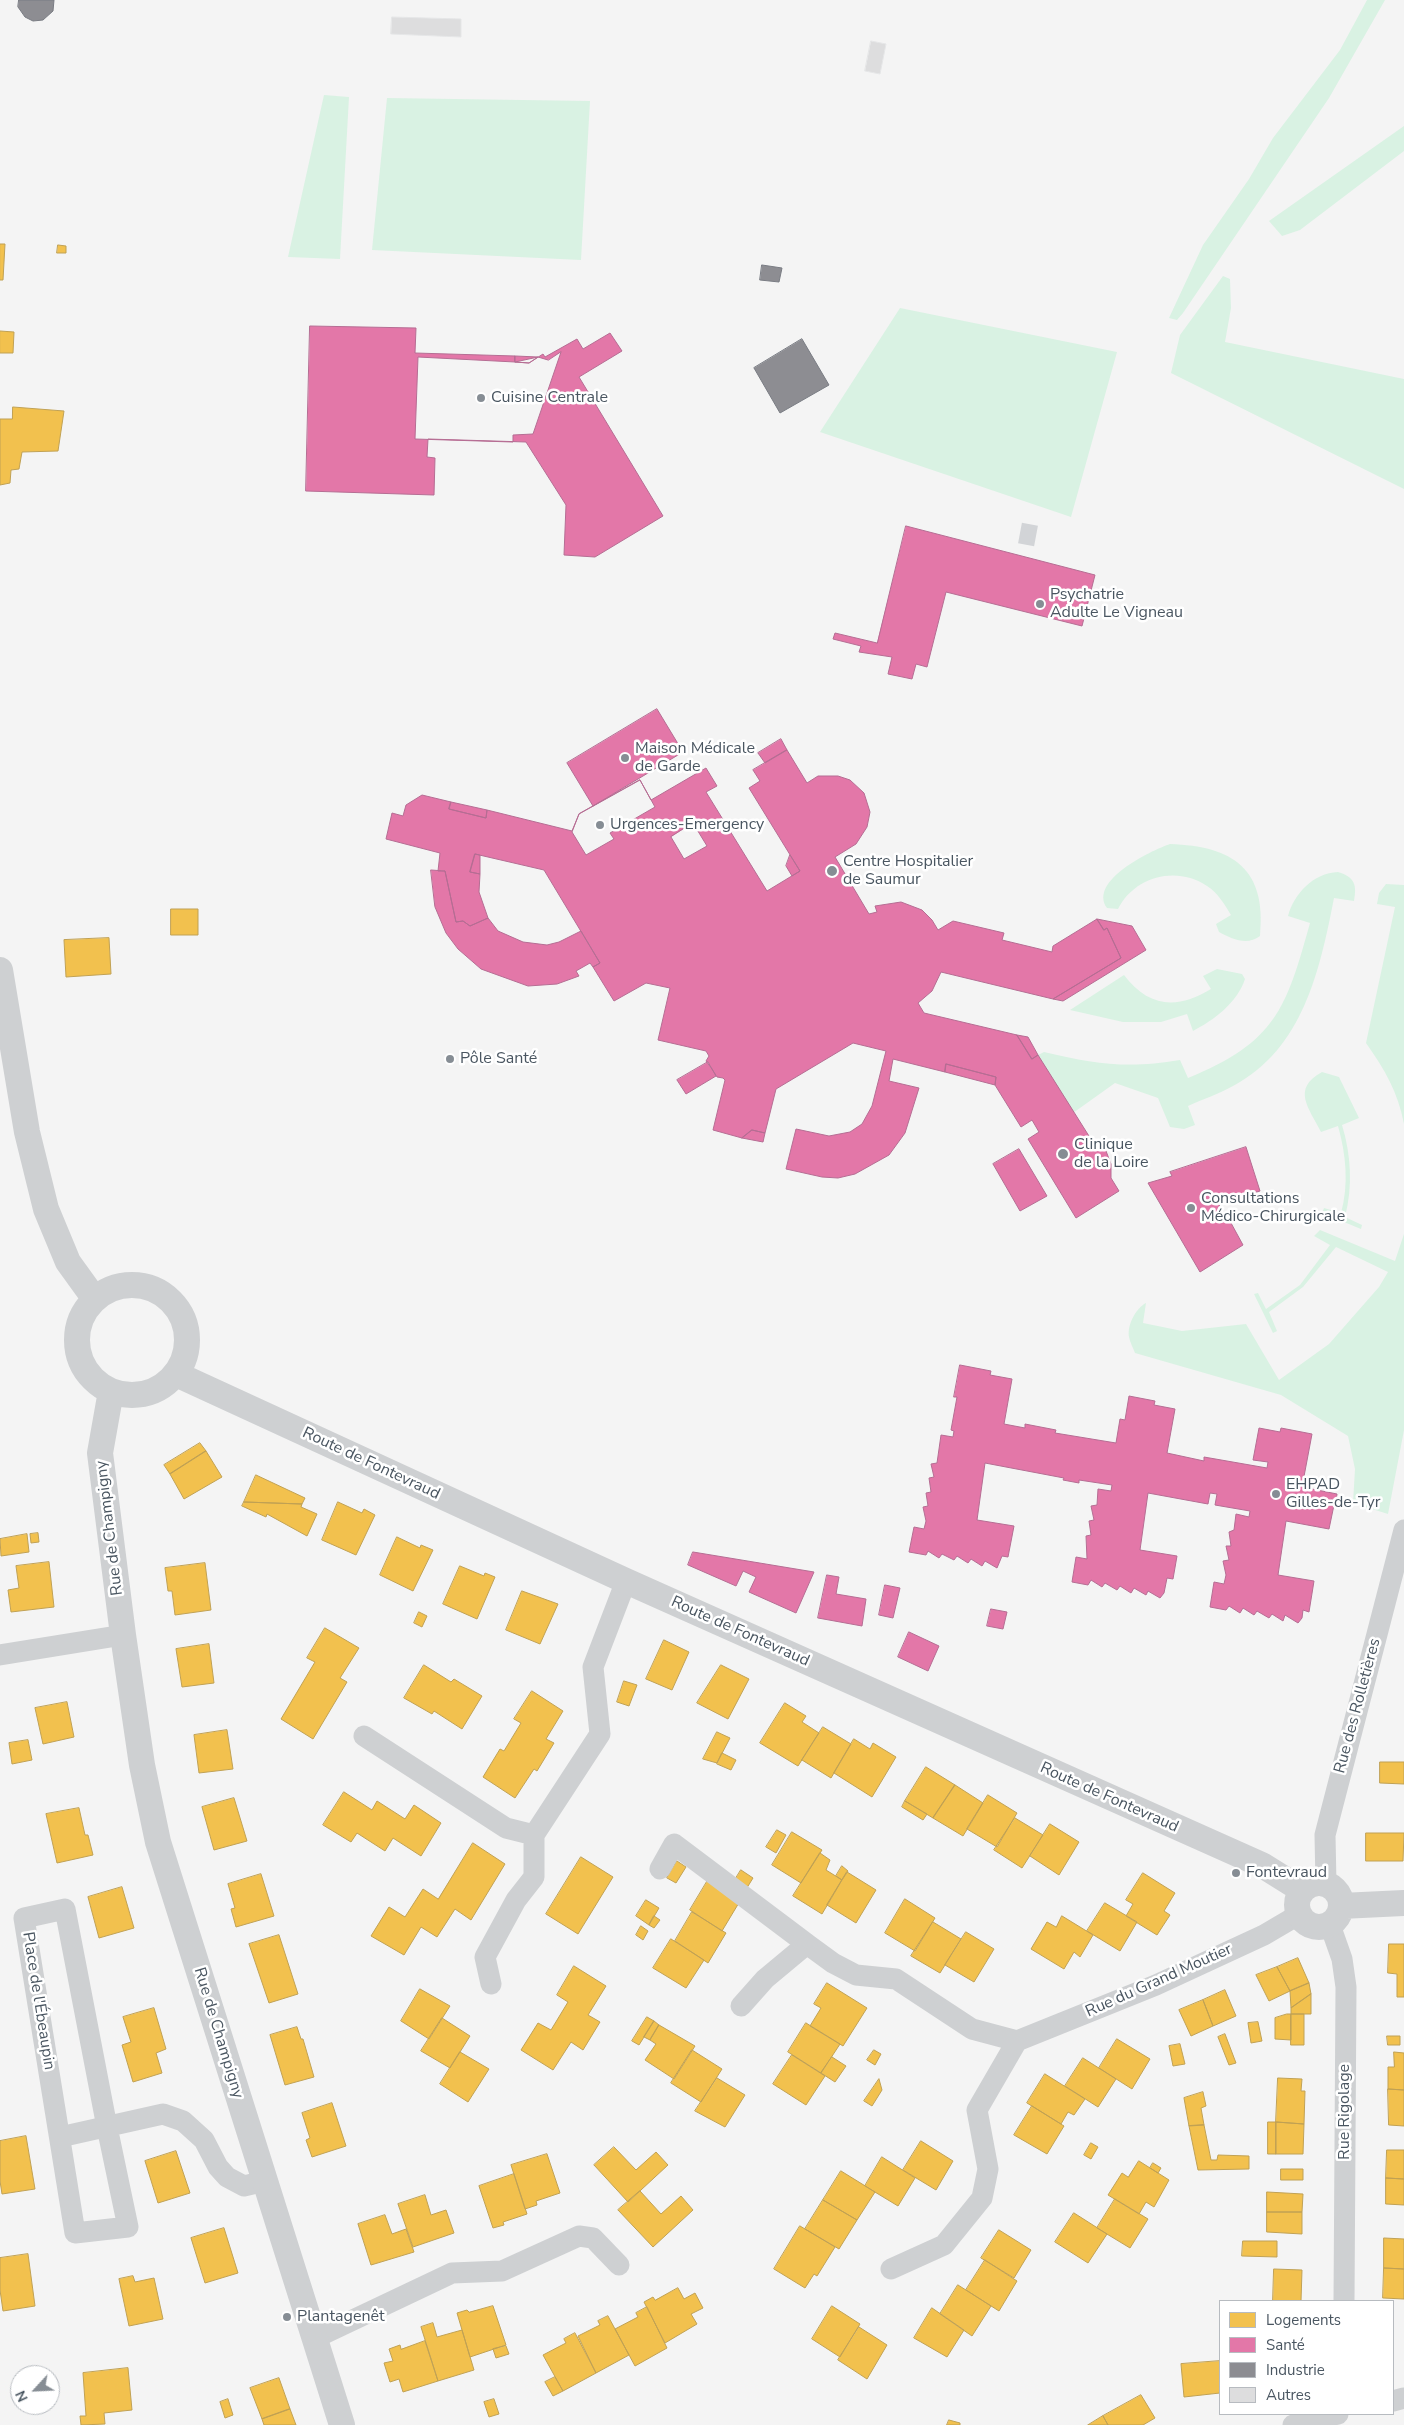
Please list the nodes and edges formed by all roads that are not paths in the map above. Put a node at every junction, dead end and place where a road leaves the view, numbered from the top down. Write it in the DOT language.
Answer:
graph roads {
  1 [pos="0,972"];
  2 [pos="94,1298"];
  3 [pos="176,1374"];
  4 [pos="111,1391"];
  5 [pos="1404,1530"];
  6 [pos="626,1581"];
  7 [pos="123,1635"];
  8 [pos="0,1655"];
  9 [pos="364,1736"];
  10 [pos="534,1835"];
  11 [pos="660,1869"];
  12 [pos="1308,1896"];
  13 [pos="1404,1903"];
  14 [pos="1335,1915"];
  15 [pos="807,1944"];
  16 [pos="491,1984"];
  17 [pos="741,2006"];
  18 [pos="1017,2041"];
  19 [pos="107,2127"];
  20 [pos="60,2137"];
  21 [pos="265,2181"];
  22 [pos="619,2265"];
  23 [pos="891,2269"];
  24 [pos="1344,2300"];
  25 [pos="315,2338"];
  26 [pos="1334,2415"];
  27 [pos="342,2425"];
  28 [pos="1293,2425"];
  1 -- 2 [label="street"];
  2 -- 3 [label="street"];
  2 -- 4 [label="street"];
  3 -- 4 [label="street"];
  3 -- 6 [label="street, Route de Fontevraud"];
  4 -- 7 [label="street, Rue de Champigny"];
  5 -- 12 [label="street, Rue des Rolletières"];
  6 -- 10 [label="street"];
  6 -- 12 [label="street, Route de Fontevraud"];
  7 -- 8 [label="street"];
  7 -- 21 [label="street, Rue de Champigny"];
  9 -- 10 [label="street"];
  10 -- 16 [label="street"];
  11 -- 15 [label="street"];
  12 -- 14 [label="street"];
  12 -- 14 [label="street, Route de Fontevraud"];
  12 -- 18 [label="street, Rue du Grand Moutier"];
  13 -- 14 [label="street"];
  14 -- 24 [label="street, Rue Rigolage"];
  15 -- 17 [label="street"];
  15 -- 18 [label="street"];
  18 -- 23 [label="street"];
  19 -- 20 [label="street"];
  19 -- 20 [label="street, Place de l'Ébeaupin"];
  19 -- 20 [label="street, Place de l'Ébeaupin"];
  19 -- 21 [label="street"];
  21 -- 25 [label="street, Rue de Champigny"];
  22 -- 25 [label="street"];
  25 -- 27 [label="street, Rue de Champigny"];
  26 -- 28 [label="street"];
}
